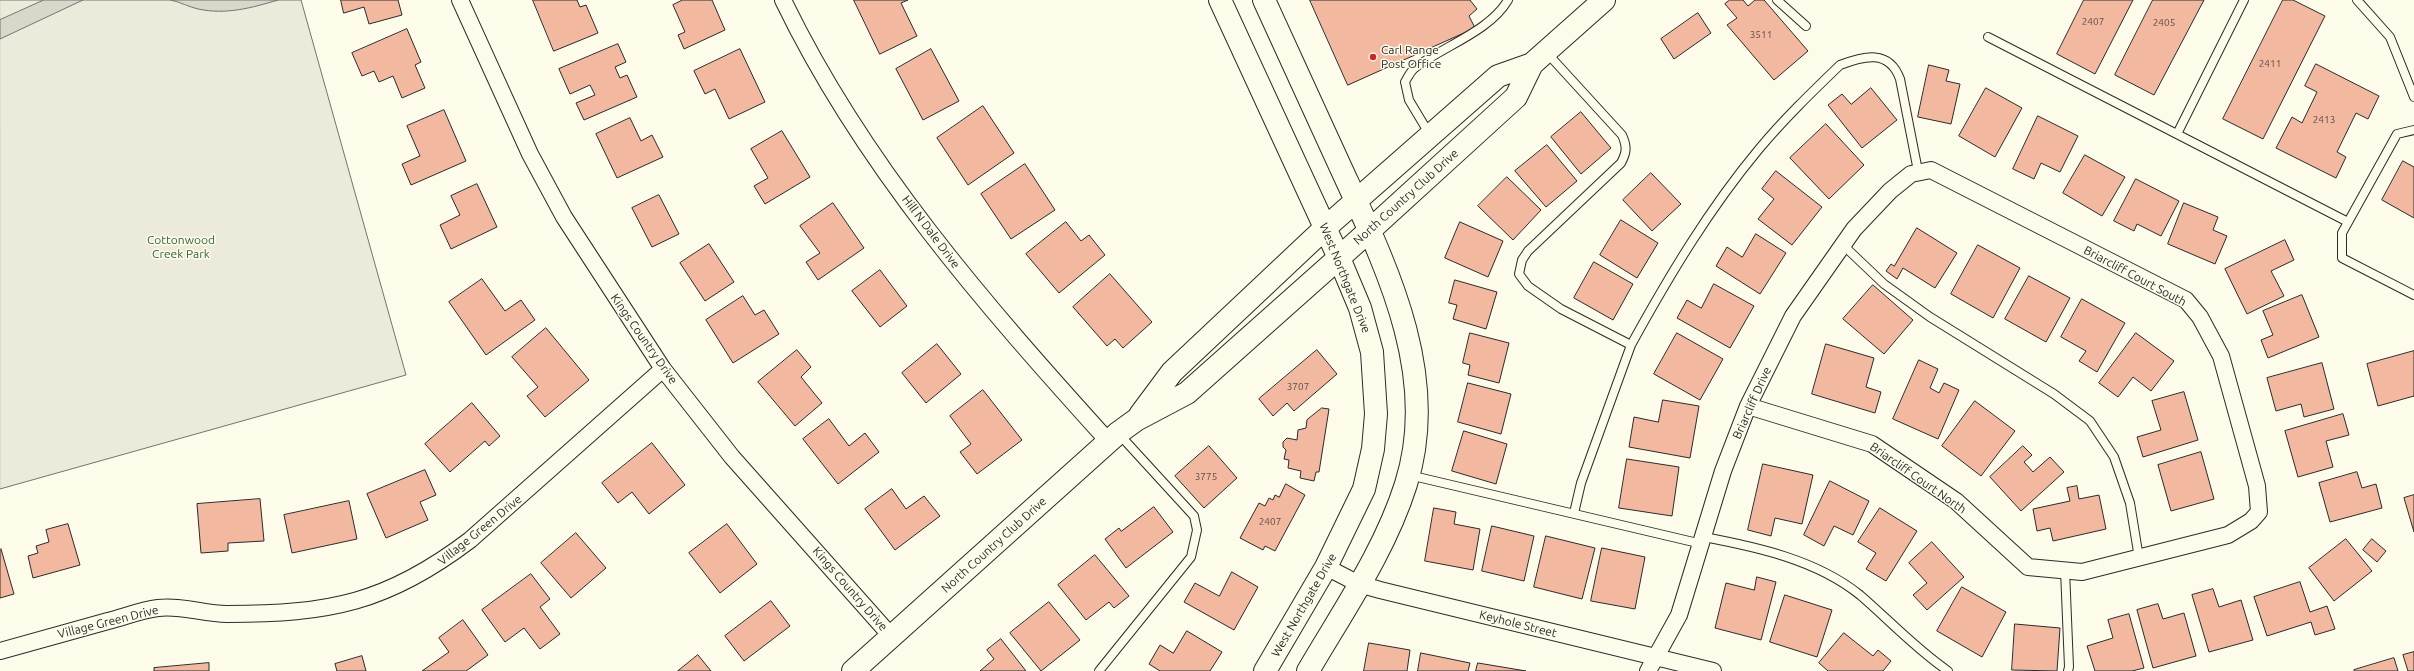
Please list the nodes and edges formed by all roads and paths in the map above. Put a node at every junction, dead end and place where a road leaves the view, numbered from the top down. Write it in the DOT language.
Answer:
graph roads {
  1 [pos="460,0"];
  2 [pos="783,0"];
  3 [pos="1220,0"];
  4 [pos="1264,0"];
  5 [pos="1508,0"];
  6 [pos="1604,0"];
  7 [pos="1777,0"];
  8 [pos="2244,0"];
  9 [pos="2357,0"];
  10 [pos="1806,26"];
  11 [pos="1988,37"];
  12 [pos="1539,58"];
  13 [pos="2414,97"];
  14 [pos="2414,130"];
  15 [pos="2177,134"];
  16 [pos="1431,135"];
  17 [pos="1918,171"];
  18 [pos="1356,201"];
  19 [pos="2348,222"];
  20 [pos="1325,228"];
  21 [pos="1369,231"];
  22 [pos="1843,246"];
  23 [pos="1339,258"];
  24 [pos="2414,295"];
  25 [pos="1631,345"];
  26 [pos="663,369"];
  27 [pos="1748,406"];
  28 [pos="1136,420"];
  29 [pos="1114,438"];
  30 [pos="1409,475"];
  31 [pos="2257,496"];
  32 [pos="1574,513"];
  33 [pos="1703,541"];
  34 [pos="2139,558"];
  35 [pos="1326,567"];
  36 [pos="2065,570"];
  37 [pos="1360,584"];
  38 [pos="891,636"];
  39 [pos="0,651"];
  40 [pos="1651,664"];
  41 [pos="853,671"];
  42 [pos="1099,671"];
  43 [pos="1265,671"];
  44 [pos="1308,671"];
  45 [pos="1713,671"];
  46 [pos="1948,671"];
  47 [pos="2068,671"];
  1 -- 26 [label="street, Kings Country Drive"];
  2 -- 29 [label="street, Hill N Dale Drive"];
  3 -- 20 [label="street, West Northgate Drive"];
  4 -- 18 [label="street"];
  5 -- 16 [label="lane"];
  6 -- 12 [label="street, North Country Club Drive"];
  7 -- 10 [label="lane"];
  8 -- 15 [label="lane"];
  9 -- 13 [label="lane"];
  11 -- 15 [label="lane"];
  12 -- 16 [label="street, North Country Club Drive"];
  12 -- 21 [label="street, North Country Club Drive"];
  12 -- 25 [label="lane"];
  14 -- 19 [label="lane"];
  15 -- 19 [label="lane"];
  16 -- 18 [label="street, North Country Club Drive"];
  17 -- 22 [label="street, Briarcliff Drive"];
  17 -- 25 [label="lane"];
  17 -- 31 [label="street, Briarcliff Court South"];
  18 -- 20 [label="street, North Country Club Drive"];
  18 -- 21 [label="street"];
  19 -- 24 [label="lane"];
  20 -- 23 [label="street, West Northgate Drive"];
  20 -- 28 [label="street, North Country Club Drive"];
  21 -- 23 [label="street, North Country Club Drive"];
  21 -- 30 [label="street"];
  22 -- 27 [label="street, Briarcliff Drive"];
  22 -- 34 [label="lane"];
  23 -- 28 [label="street, North Country Club Drive"];
  23 -- 35 [label="street, West Northgate Drive"];
  25 -- 32 [label="lane"];
  26 -- 38 [label="street, Kings Country Drive"];
  26 -- 39 [label="street, Village Green Drive"];
  27 -- 33 [label="street, Briarcliff Drive"];
  27 -- 36 [label="street, Briarcliff Court North"];
  28 -- 29 [label="street, North Country Club Drive"];
  29 -- 38 [label="street, North Country Club Drive"];
  29 -- 42 [label="lane"];
  30 -- 32 [label="lane"];
  30 -- 37 [label="street"];
  31 -- 34 [label="street, Briarcliff Court North"];
  32 -- 33 [label="lane"];
  33 -- 40 [label="street, Briarcliff Drive"];
  33 -- 46 [label="lane"];
  34 -- 36 [label="street, Briarcliff Court North"];
  35 -- 37 [label="street, Keyhole Street"];
  35 -- 43 [label="street, West Northgate Drive"];
  36 -- 47 [label="lane"];
  37 -- 40 [label="street, Keyhole Street"];
  37 -- 44 [label="street"];
  38 -- 41 [label="street, North Country Club Drive"];
  40 -- 45 [label="street, Keyhole Street"];
}
